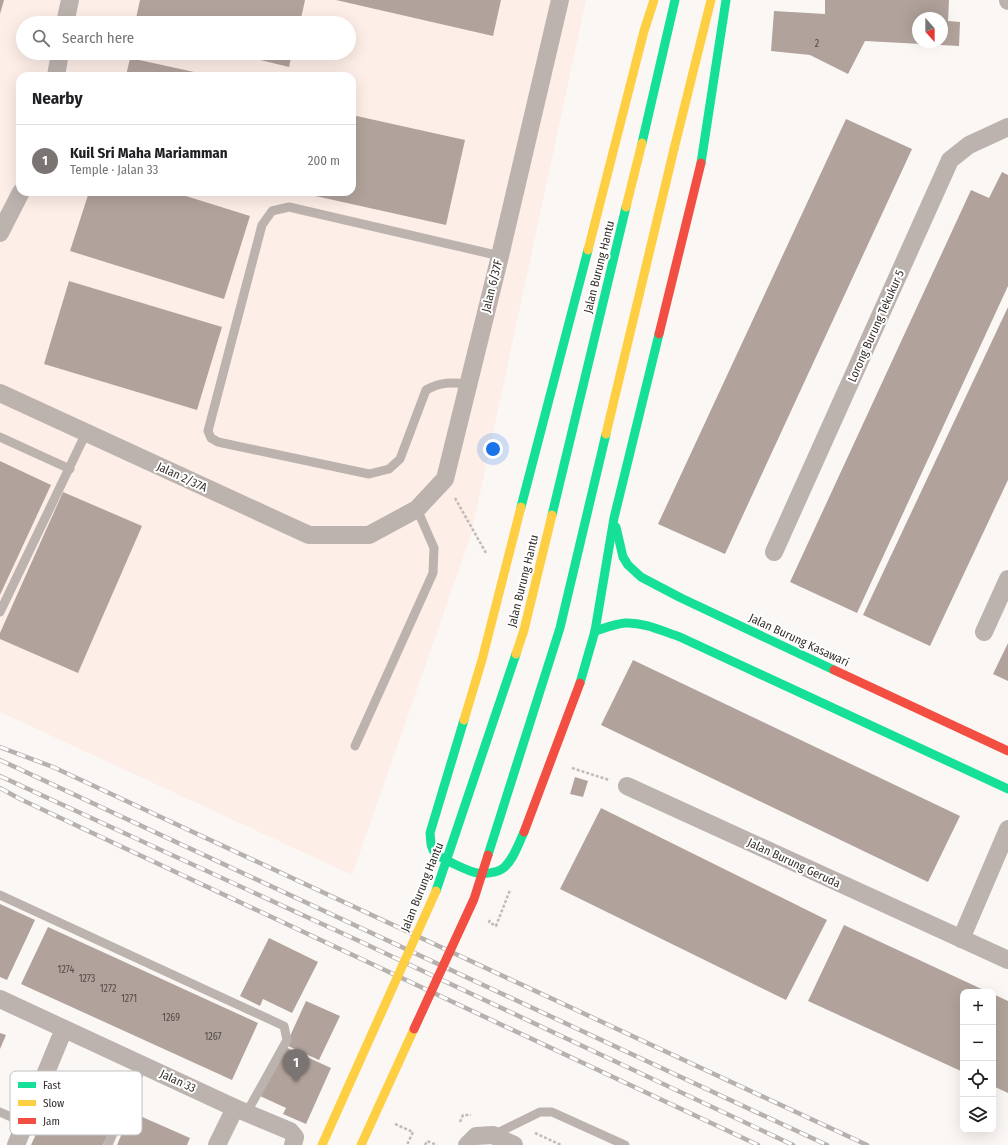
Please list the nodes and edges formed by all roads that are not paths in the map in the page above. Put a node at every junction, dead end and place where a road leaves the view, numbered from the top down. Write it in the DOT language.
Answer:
graph roads {
  1 [pos="70,0"];
  2 [pos="560,0"];
  3 [pos="654,0"];
  4 [pos="675,0"];
  5 [pos="711,0"];
  6 [pos="726,0"];
  7 [pos="67,16"];
  8 [pos="59,60"];
  9 [pos="57,72"];
  10 [pos="1008,127"];
  11 [pos="19,196"];
  12 [pos="0,233"];
  13 [pos="500,256"];
  14 [pos="468,384"];
  15 [pos="0,393"];
  16 [pos="86,433"];
  17 [pos="0,437"];
  18 [pos="70,469"];
  19 [pos="417,509"];
  20 [pos="614,518"];
  21 [pos="369,535"];
  22 [pos="774,552"];
  23 [pos="1008,579"];
  24 [pos="0,612"];
  25 [pos="595,631"];
  26 [pos="984,632"];
  27 [pos="355,746"];
  28 [pos="1008,751"];
  29 [pos="627,786"];
  30 [pos="1008,789"];
  31 [pos="1008,829"];
  32 [pos="0,895"];
  33 [pos="961,939"];
  34 [pos="1008,960"];
  35 [pos="0,999"];
  36 [pos="64,1029"];
  37 [pos="143,1065"];
  38 [pos="47,1071"];
  39 [pos="140,1071"];
  40 [pos="241,1110"];
  41 [pos="0,1112"];
  42 [pos="10,1116"];
  43 [pos="20,1135"];
  44 [pos="112,1135"];
  45 [pos="493,1135"];
  46 [pos="292,1138"];
  47 [pos="16,1145"];
  48 [pos="108,1145"];
  49 [pos="217,1145"];
  50 [pos="322,1145"];
  51 [pos="361,1145"];
  52 [pos="467,1145"];
  53 [pos="514,1145"];
  54 [pos="625,1145"];
  1 -- 7 [label="street"];
  2 -- 13 [label="street, Jalan 6/37F"];
  3 -- 25 [label="main road"];
  4 -- 50 [label="main road, Jalan Burung Hantu, bridge"];
  5 -- 51 [label="main road, bridge"];
  6 -- 20 [label="main road"];
  8 -- 9 [label="street"];
  10 -- 22 [label="street, Lorong Burung Tekukur 5"];
  11 -- 12 [label="street"];
  13 -- 14 [label="street, Jalan 6/37F"];
  13 -- 14 [label="lane"];
  14 -- 19 [label="street, Jalan 6/37F"];
  15 -- 16 [label="street, Jalan 2/37A"];
  16 -- 18 [label="lane"];
  16 -- 21 [label="street, Jalan 2/37A"];
  17 -- 18 [label="lane"];
  18 -- 24 [label="lane"];
  19 -- 21 [label="street, Jalan 6/37F"];
  19 -- 27 [label="lane"];
  20 -- 25 [label="main road"];
  20 -- 28 [label="main road, Jalan Burung Kasawari"];
  23 -- 26 [label="street"];
  25 -- 30 [label="main road"];
  29 -- 33 [label="street, Jalan Burung Geruda"];
  31 -- 33 [label="street"];
  32 -- 40 [label="lane"];
  33 -- 34 [label="street, Jalan Burung Geruda"];
  35 -- 36 [label="street, Jalan 33"];
  36 -- 37 [label="street, Jalan 33"];
  36 -- 38 [label="street"];
  37 -- 39 [label="lane"];
  37 -- 40 [label="street, Jalan 33"];
  40 -- 46 [label="street, Jalan 33"];
  40 -- 49 [label="street"];
  41 -- 42 [label="lane"];
  43 -- 47 [label="street"];
  44 -- 48 [label="lane"];
  45 -- 52 [label="street"];
  45 -- 53 [label="street"];
  45 -- 54 [label="lane"];
}
